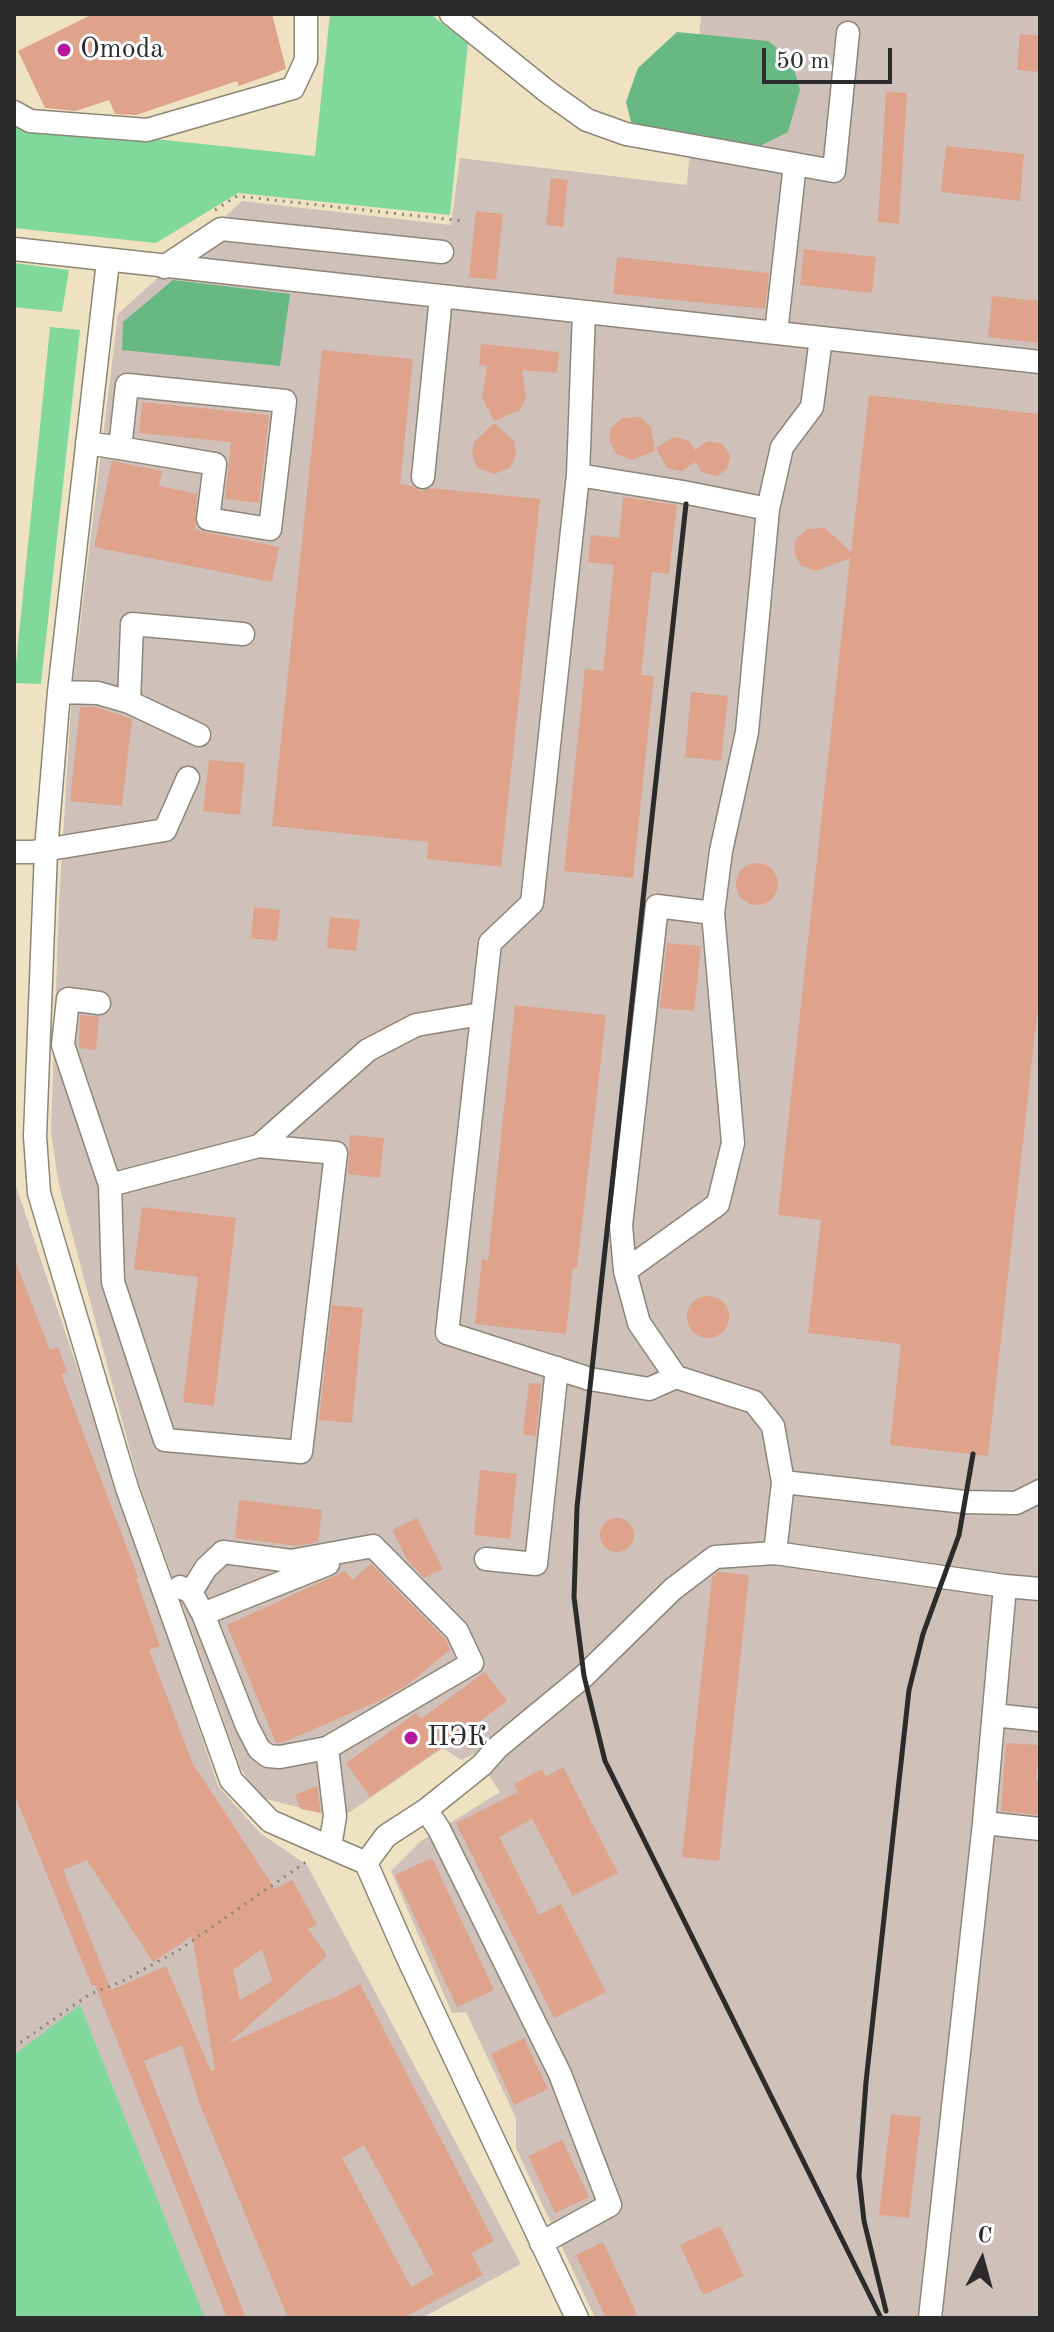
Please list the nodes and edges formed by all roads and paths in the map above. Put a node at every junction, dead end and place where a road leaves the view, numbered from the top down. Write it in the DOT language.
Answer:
graph roads {
  1 [pos="306,14"];
  2 [pos="451,14"];
  3 [pos="848,33"];
  4 [pos="14,112"];
  5 [pos="795,164"];
  6 [pos="14,249"];
  7 [pos="442,252"];
  8 [pos="108,261"];
  9 [pos="164,267"];
  10 [pos="441,297"];
  11 [pos="584,312"];
  12 [pos="776,333"];
  13 [pos="821,338"];
  14 [pos="1040,362"];
  15 [pos="87,443"];
  16 [pos="120,448"];
  17 [pos="578,475"];
  18 [pos="423,477"];
  19 [pos="768,509"];
  20 [pos="243,634"];
  21 [pos="59,692"];
  22 [pos="129,702"];
  23 [pos="199,735"];
  24 [pos="188,778"];
  25 [pos="46,850"];
  26 [pos="14,852"];
  27 [pos="713,913"];
  28 [pos="99,1003"];
  29 [pos="481,1014"];
  30 [pos="259,1146"];
  31 [pos="110,1185"];
  32 [pos="625,1271"];
  33 [pos="557,1368"];
  34 [pos="676,1377"];
  35 [pos="783,1482"];
  36 [pos="1040,1491"];
  37 [pos="775,1553"];
  38 [pos="486,1559"];
  39 [pos="335,1561"];
  40 [pos="159,1578"];
  41 [pos="1005,1586"];
  42 [pos="1040,1589"];
  43 [pos="191,1592"];
  44 [pos="203,1614"];
  45 [pos="994,1715"];
  46 [pos="1040,1720"];
  47 [pos="327,1748"];
  48 [pos="426,1810"];
  49 [pos="984,1823"];
  50 [pos="1040,1829"];
  51 [pos="333,1848"];
  52 [pos="366,1863"];
  53 [pos="14,2047"];
  54 [pos="541,2243"];
  55 [pos="577,2318"];
  56 [pos="930,2318"];
  1 -- 4 [label="street"];
  2 -- 5 [label="street"];
  3 -- 5 [label="street"];
  5 -- 12 [label="street"];
  6 -- 8 [label="street"];
  7 -- 9 [label="street"];
  8 -- 9 [label="street"];
  8 -- 15 [label="street"];
  9 -- 10 [label="street"];
  10 -- 11 [label="street"];
  10 -- 18 [label="street"];
  11 -- 12 [label="street"];
  11 -- 17 [label="street"];
  12 -- 13 [label="street"];
  13 -- 14 [label="street"];
  13 -- 19 [label="street"];
  15 -- 16 [label="street"];
  15 -- 21 [label="street"];
  16 -- 16 [label="street"];
  17 -- 19 [label="street"];
  17 -- 29 [label="street"];
  19 -- 27 [label="street"];
  20 -- 22 [label="street"];
  21 -- 22 [label="street"];
  21 -- 25 [label="street"];
  22 -- 23 [label="street"];
  24 -- 25 [label="street"];
  25 -- 26 [label="street"];
  25 -- 40 [label="street"];
  27 -- 32 [label="street"];
  27 -- 32 [label="street"];
  28 -- 31 [label="street"];
  29 -- 30 [label="street"];
  29 -- 33 [label="street"];
  30 -- 31 [label="street"];
  30 -- 31 [label="street"];
  32 -- 34 [label="street"];
  33 -- 34 [label="street"];
  33 -- 38 [label="street"];
  34 -- 35 [label="street"];
  35 -- 36 [label="street"];
  35 -- 37 [label="street"];
  37 -- 41 [label="street"];
  37 -- 48 [label="street"];
  39 -- 44 [label="street"];
  40 -- 43 [label="street"];
  40 -- 51 [label="street"];
  41 -- 42 [label="street"];
  41 -- 45 [label="street"];
  43 -- 44 [label="street"];
  43 -- 47 [label="street"];
  44 -- 47 [label="street"];
  45 -- 46 [label="street"];
  45 -- 49 [label="street"];
  47 -- 51 [label="street"];
  48 -- 52 [label="street"];
  48 -- 54 [label="street"];
  49 -- 50 [label="street"];
  49 -- 56 [label="street"];
  51 -- 52 [label="street"];
  51 -- 53 [label="path"];
  52 -- 54 [label="street"];
  54 -- 55 [label="street"];
}
